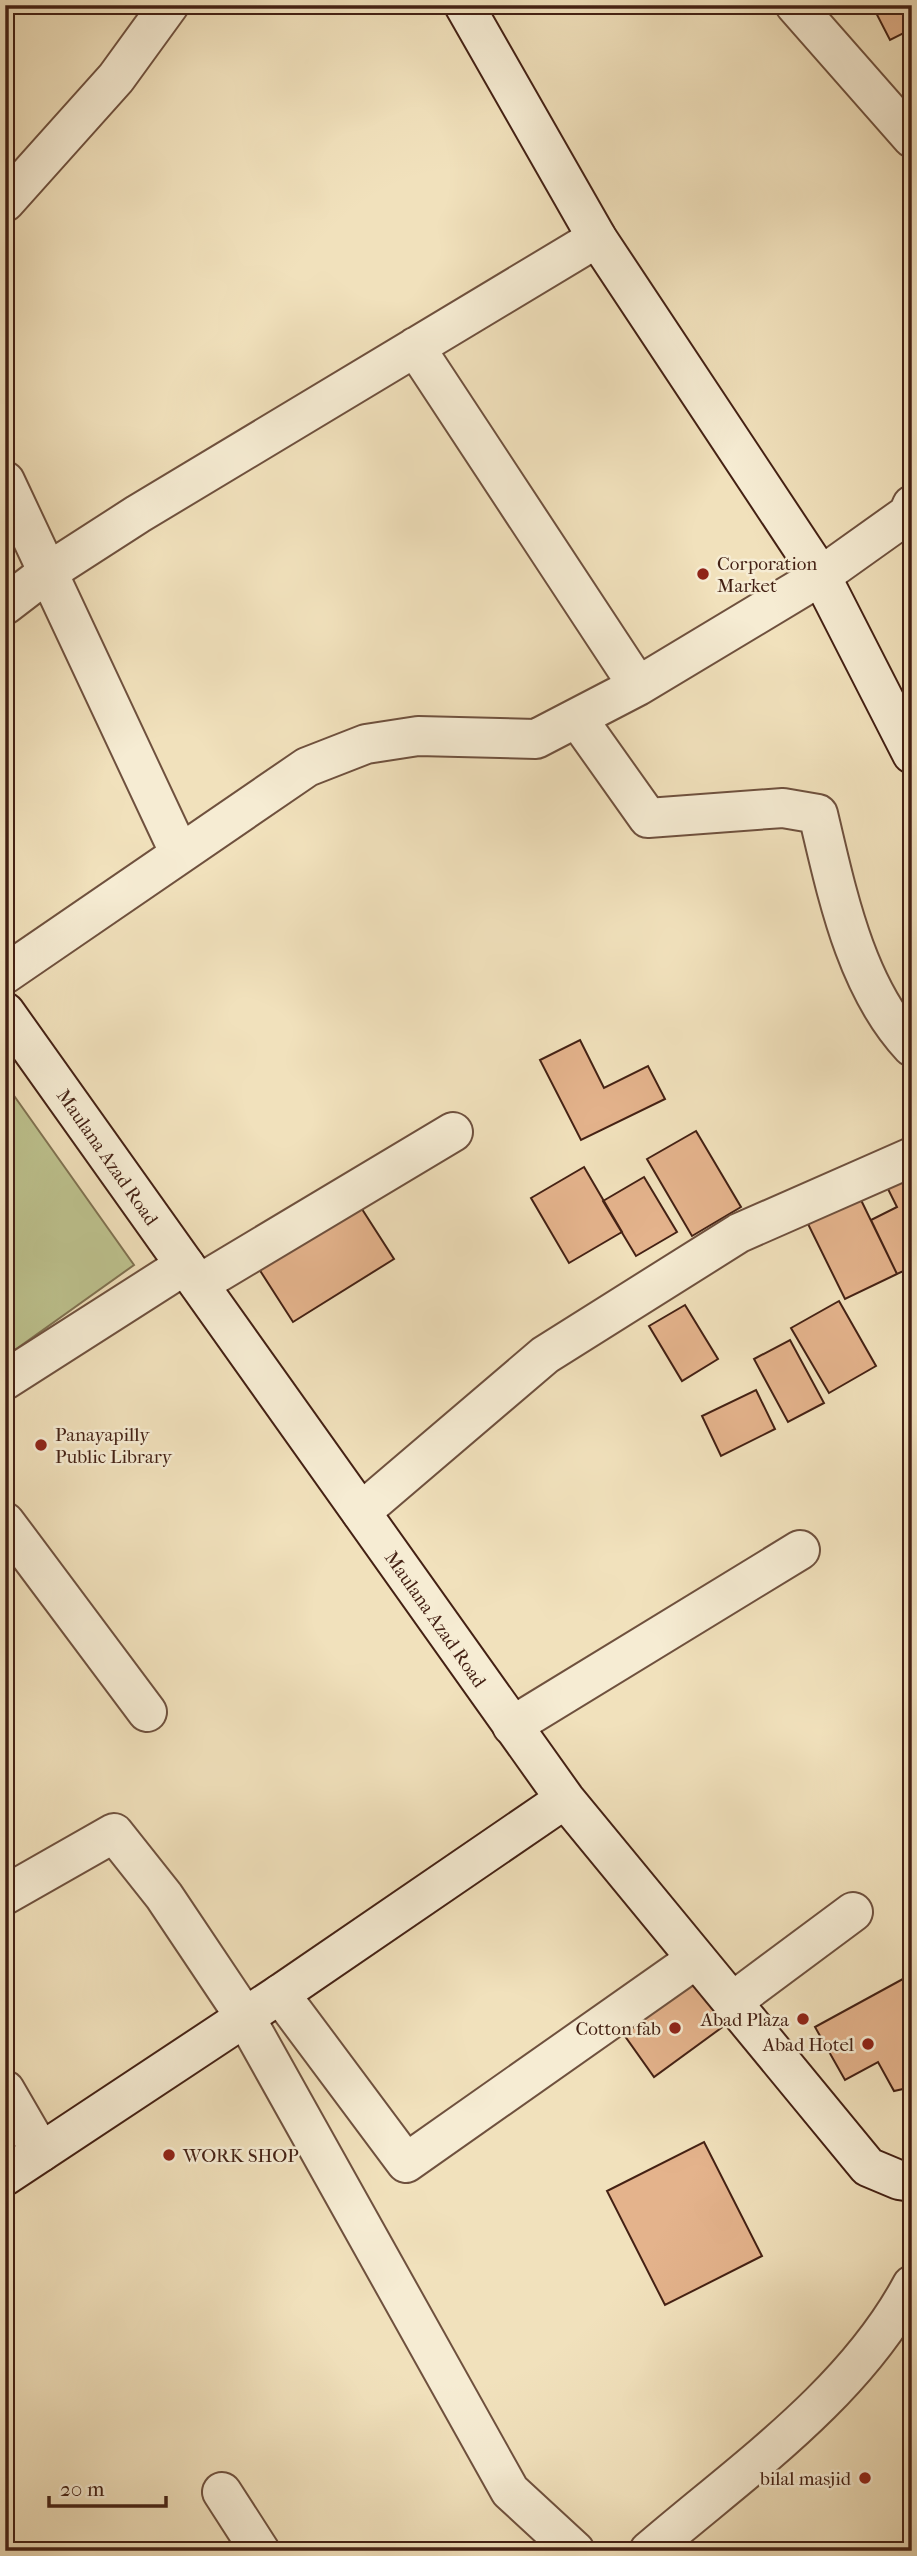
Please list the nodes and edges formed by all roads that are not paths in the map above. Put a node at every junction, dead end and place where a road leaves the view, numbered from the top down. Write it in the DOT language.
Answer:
graph roads {
  1 [pos="169,5"];
  2 [pos="464,5"];
  3 [pos="795,5"];
  4 [pos="912,138"];
  5 [pos="5,202"];
  6 [pos="597,238"];
  7 [pos="415,347"];
  8 [pos="5,481"];
  9 [pos="912,505"];
  10 [pos="48,572"];
  11 [pos="821,576"];
  12 [pos="5,605"];
  13 [pos="638,686"];
  14 [pos="577,718"];
  15 [pos="912,754"];
  16 [pos="180,854"];
  17 [pos="5,974"];
  18 [pos="5,1012"];
  19 [pos="912,1047"];
  20 [pos="453,1132"];
  21 [pos="912,1157"];
  22 [pos="192,1275"];
  23 [pos="5,1380"];
  24 [pos="360,1512"];
  25 [pos="5,1522"];
  26 [pos="800,1550"];
  27 [pos="147,1712"];
  28 [pos="512,1726"];
  29 [pos="565,1800"];
  30 [pos="5,1895"];
  31 [pos="853,1912"];
  32 [pos="696,1959"];
  33 [pos="280,1994"];
  34 [pos="732,2002"];
  35 [pos="245,2017"];
  36 [pos="5,2090"];
  37 [pos="41,2152"];
  38 [pos="5,2176"];
  39 [pos="912,2182"];
  40 [pos="912,2285"];
  41 [pos="222,2492"];
  42 [pos="260,2551"];
  43 [pos="575,2551"];
  44 [pos="649,2551"];
  1 -- 5 [label="street"];
  2 -- 6 [label="street"];
  3 -- 4 [label="street"];
  6 -- 7 [label="street"];
  6 -- 11 [label="street"];
  7 -- 10 [label="street"];
  7 -- 13 [label="street"];
  8 -- 10 [label="street"];
  9 -- 11 [label="street"];
  10 -- 12 [label="street"];
  10 -- 16 [label="street"];
  11 -- 13 [label="street"];
  11 -- 15 [label="street"];
  13 -- 14 [label="street"];
  14 -- 16 [label="street"];
  14 -- 19 [label="street"];
  16 -- 17 [label="street"];
  18 -- 22 [label="street, Maulana Azad Road"];
  20 -- 22 [label="street"];
  21 -- 24 [label="street"];
  22 -- 23 [label="street"];
  22 -- 24 [label="street, Maulana Azad Road"];
  24 -- 28 [label="street, Maulana Azad Road"];
  25 -- 27 [label="street"];
  26 -- 28 [label="street"];
  28 -- 29 [label="street, Maulana Azad Road"];
  29 -- 32 [label="street, Maulana Azad Road"];
  29 -- 33 [label="street"];
  30 -- 35 [label="street"];
  31 -- 34 [label="street"];
  32 -- 33 [label="street"];
  32 -- 34 [label="street, Maulana Azad Road"];
  33 -- 35 [label="street"];
  34 -- 39 [label="street, Maulana Azad Road"];
  35 -- 37 [label="street"];
  35 -- 43 [label="street"];
  36 -- 37 [label="street"];
  37 -- 38 [label="street"];
  40 -- 44 [label="street"];
  41 -- 42 [label="street"];
}
